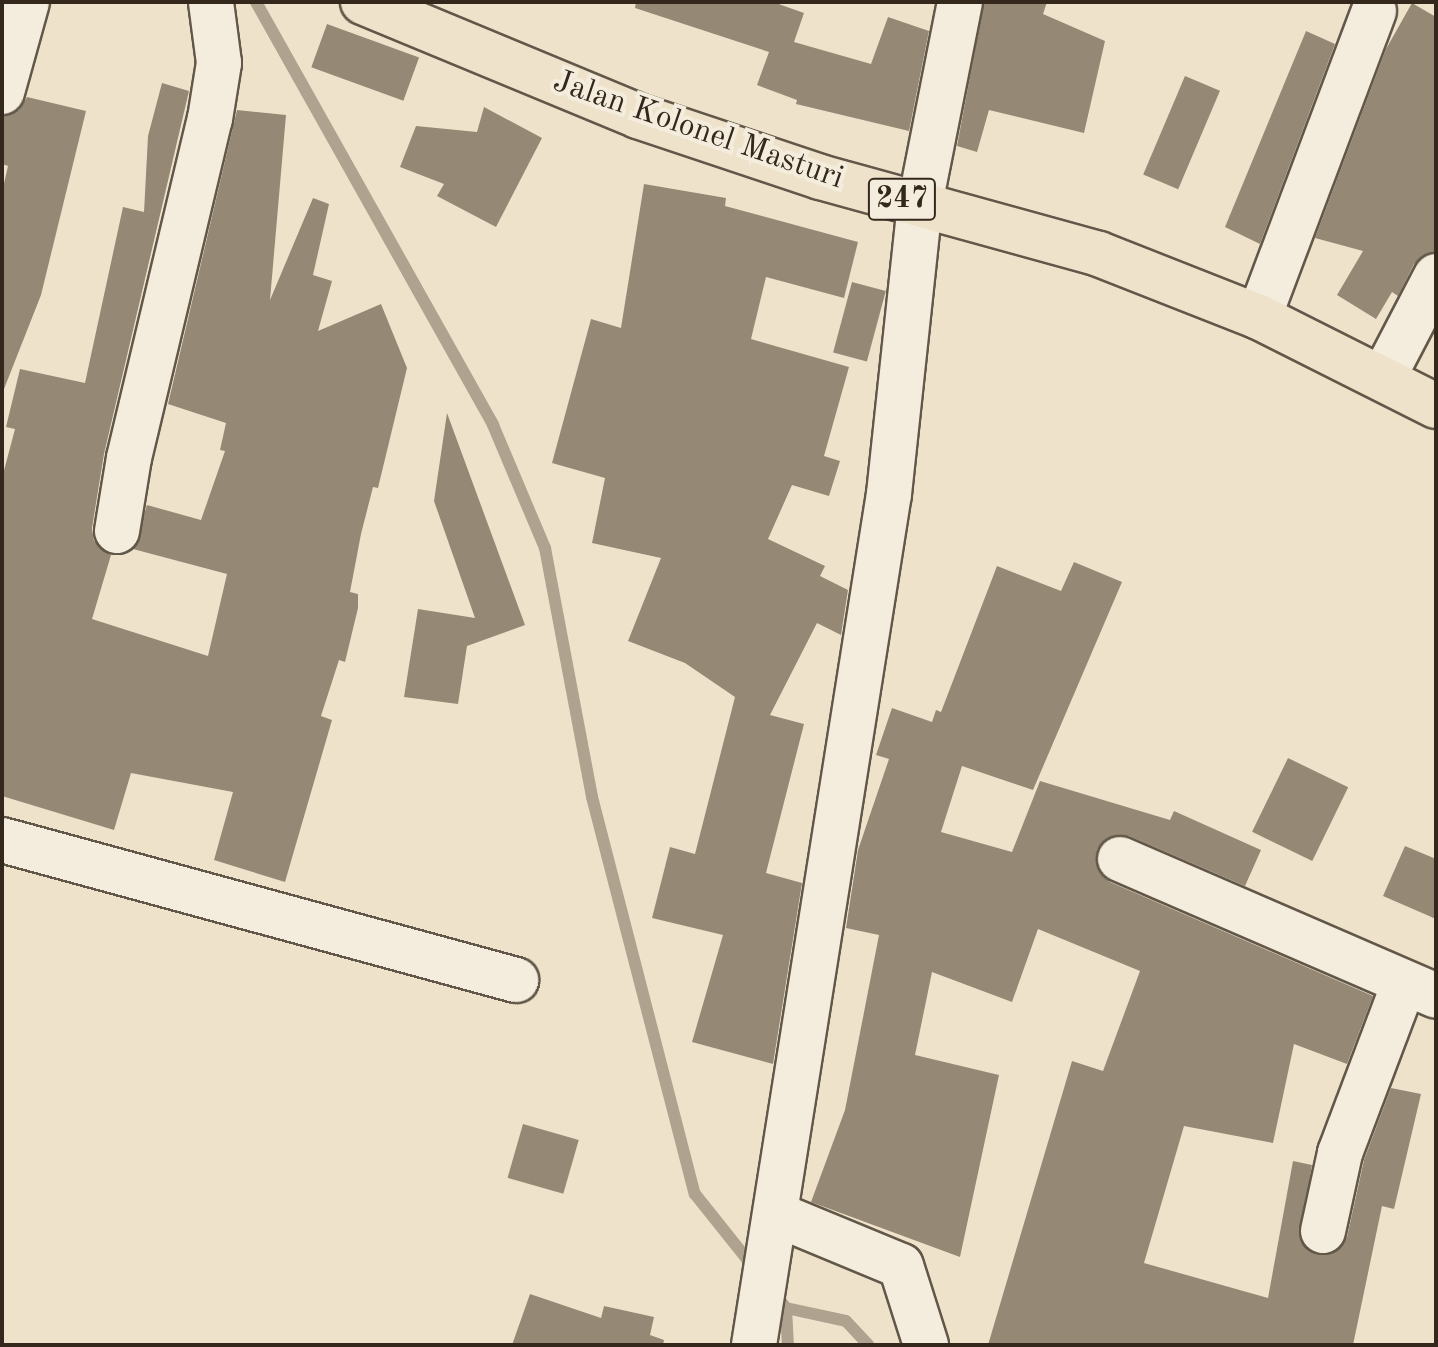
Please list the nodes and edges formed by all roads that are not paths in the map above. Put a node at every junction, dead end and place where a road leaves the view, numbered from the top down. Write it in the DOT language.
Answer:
graph roads {
  1 [pos="27,2"];
  2 [pos="211,2"];
  3 [pos="363,2"];
  4 [pos="960,2"];
  5 [pos="1374,11"];
  6 [pos="2,92"];
  7 [pos="920,204"];
  8 [pos="1436,276"];
  9 [pos="1259,317"];
  10 [pos="1383,378"];
  11 [pos="1436,406"];
  12 [pos="117,531"];
  13 [pos="2,840"];
  14 [pos="1120,859"];
  15 [pos="516,980"];
  16 [pos="1420,990"];
  17 [pos="778,1215"];
  18 [pos="1323,1231"];
  19 [pos="756,1336"];
  20 [pos="926,1345"];
  1 -- 6 [label="street"];
  2 -- 12 [label="street"];
  3 -- 7 [label="main road, Jalan Kolonel Masturi / 247"];
  4 -- 7 [label="street"];
  5 -- 9 [label="street"];
  7 -- 9 [label="main road, Jalan Kolonel Masturi / 247"];
  7 -- 17 [label="street"];
  8 -- 10 [label="street"];
  9 -- 10 [label="main road, Jalan Kolonel Masturi / 247"];
  10 -- 11 [label="main road, Jalan Kolonel Masturi / 247"];
  13 -- 15 [label="street"];
  14 -- 16 [label="street"];
  16 -- 18 [label="street"];
  17 -- 19 [label="street"];
  17 -- 20 [label="street"];
}
